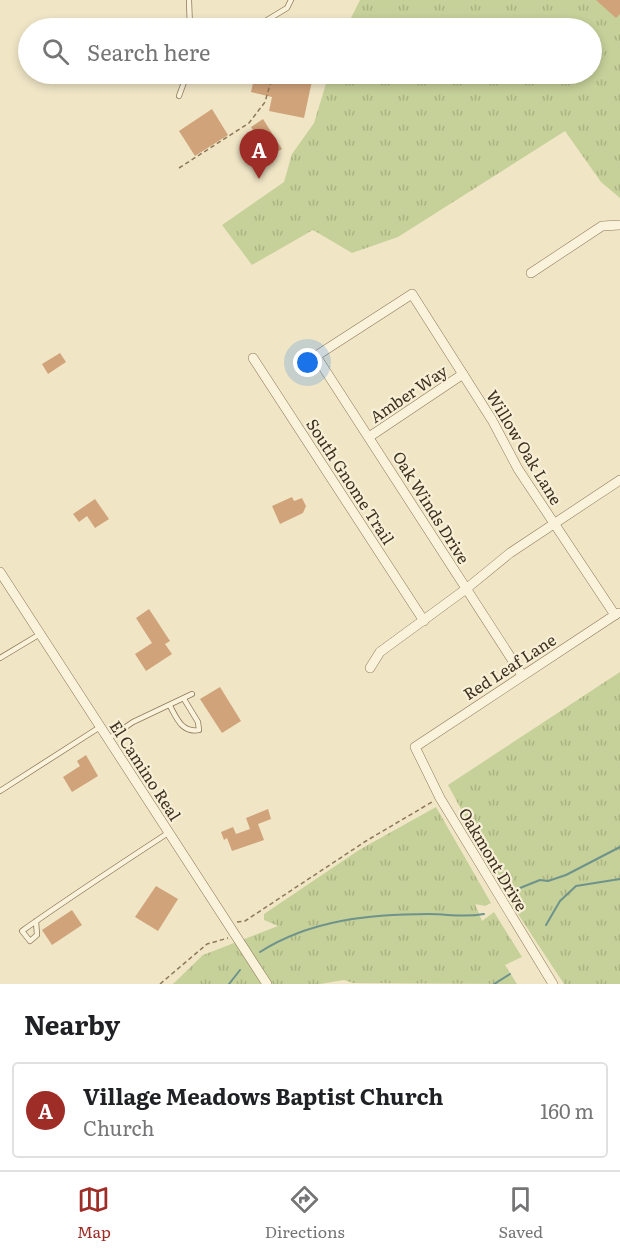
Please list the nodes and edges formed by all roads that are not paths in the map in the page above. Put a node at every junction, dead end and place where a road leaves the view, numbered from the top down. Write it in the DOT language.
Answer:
graph roads {
  1 [pos="189,0"];
  2 [pos="291,0"];
  3 [pos="190,18"];
  4 [pos="270,18"];
  5 [pos="183,84"];
  6 [pos="179,96"];
  7 [pos="620,225"];
  8 [pos="531,273"];
  9 [pos="412,294"];
  10 [pos="253,358"];
  11 [pos="463,374"];
  12 [pos="369,437"];
  13 [pos="620,480"];
  14 [pos="555,524"];
  15 [pos="0,572"];
  16 [pos="466,589"];
  17 [pos="617,614"];
  18 [pos="424,621"];
  19 [pos="40,634"];
  20 [pos="0,658"];
  21 [pos="370,668"];
  22 [pos="522,675"];
  23 [pos="192,694"];
  24 [pos="184,699"];
  25 [pos="170,706"];
  26 [pos="100,727"];
  27 [pos="108,739"];
  28 [pos="415,747"];
  29 [pos="0,791"];
  30 [pos="168,832"];
  31 [pos="36,921"];
  32 [pos="267,984"];
  33 [pos="553,984"];
  1 -- 3 [label="lane"];
  2 -- 4 [label="lane"];
  5 -- 6 [label="lane"];
  7 -- 8 [label="street"];
  9 -- 11 [label="street, Willow Oak Lane"];
  9 -- 12 [label="street, Oak Winds Drive"];
  10 -- 18 [label="street, South Gnome Trail"];
  11 -- 12 [label="street, Amber Way"];
  11 -- 14 [label="street, Willow Oak Lane"];
  12 -- 16 [label="street, Oak Winds Drive"];
  13 -- 14 [label="street"];
  14 -- 16 [label="street"];
  14 -- 17 [label="street, Willow Oak Lane"];
  15 -- 19 [label="street, El Camino Real"];
  16 -- 18 [label="street"];
  16 -- 22 [label="street, Oak Winds Drive"];
  17 -- 22 [label="street, Red Leaf Lane"];
  18 -- 21 [label="street"];
  19 -- 20 [label="lane"];
  19 -- 26 [label="street, El Camino Real"];
  22 -- 28 [label="street, Red Leaf Lane"];
  23 -- 24 [label="lane"];
  24 -- 25 [label="lane"];
  24 -- 25 [label="lane"];
  25 -- 27 [label="lane"];
  26 -- 27 [label="street, El Camino Real"];
  26 -- 29 [label="lane"];
  27 -- 30 [label="street, El Camino Real"];
  28 -- 33 [label="street, Oakmont Drive"];
  30 -- 31 [label="lane"];
  30 -- 32 [label="street, El Camino Real"];
}
